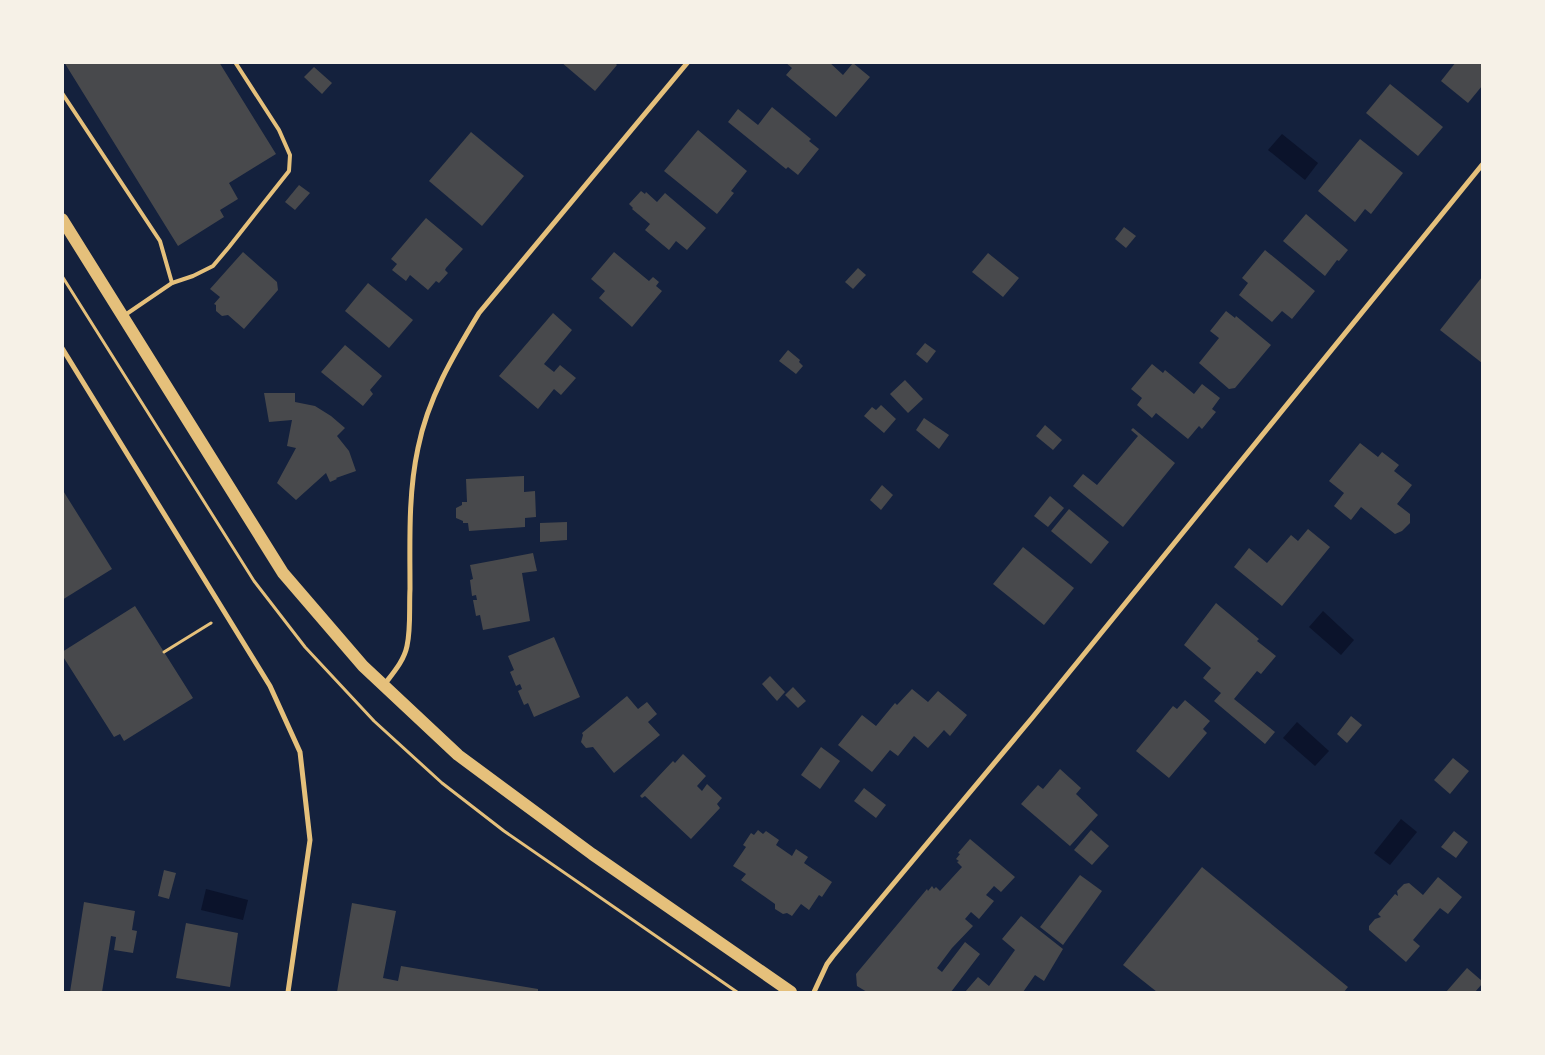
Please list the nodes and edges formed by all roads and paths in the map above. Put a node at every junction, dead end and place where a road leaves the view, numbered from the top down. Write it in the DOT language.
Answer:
graph roads {
  1 [pos="235,62"];
  2 [pos="688,62"];
  3 [pos="62,93"];
  4 [pos="1482,165"];
  5 [pos="62,220"];
  6 [pos="172,283"];
  7 [pos="123,317"];
  8 [pos="62,348"];
  9 [pos="226,614"];
  10 [pos="164,652"];
  11 [pos="383,685"];
  12 [pos="707,972"];
  13 [pos="288,992"];
  14 [pos="737,992"];
  15 [pos="791,992"];
  16 [pos="814,992"];
  1 -- 6 [label="lane"];
  2 -- 11 [label="street"];
  3 -- 6 [label="lane"];
  4 -- 16 [label="street"];
  5 -- 7 [label="main road"];
  6 -- 7 [label="lane"];
  7 -- 11 [label="main road"];
  8 -- 9 [label="street"];
  9 -- 10 [label="path"];
  9 -- 13 [label="street"];
  11 -- 15 [label="main road"];
  12 -- 14 [label="path"];
}
